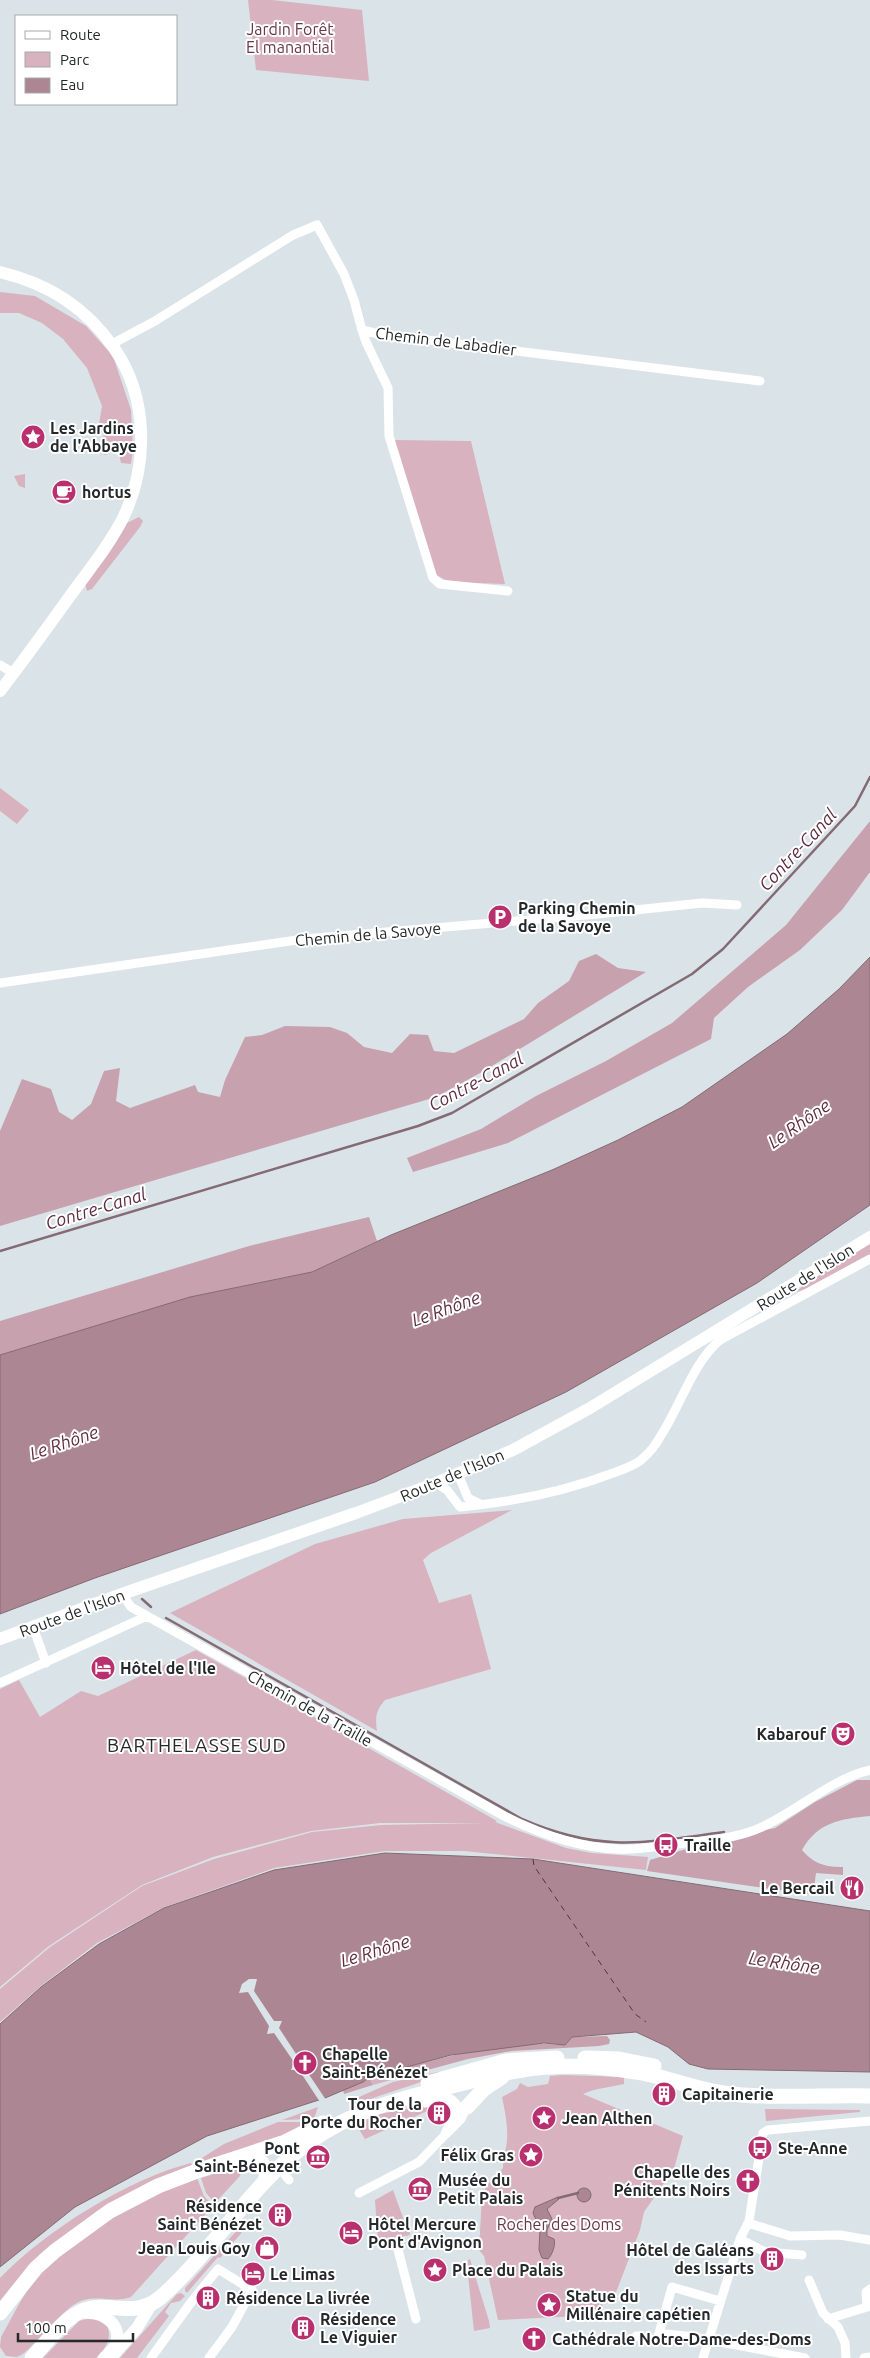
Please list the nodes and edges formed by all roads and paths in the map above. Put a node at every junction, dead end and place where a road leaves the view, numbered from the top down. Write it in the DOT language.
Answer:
graph roads {
  1 [pos="0,272"];
  2 [pos="362,330"];
  3 [pos="112,344"];
  4 [pos="760,381"];
  5 [pos="508,591"];
  6 [pos="0,665"];
  7 [pos="14,673"];
  8 [pos="0,691"];
  9 [pos="737,905"];
  10 [pos="0,983"];
  11 [pos="870,1237"];
  12 [pos="870,1259"];
  13 [pos="458,1474"];
  14 [pos="436,1483"];
  15 [pos="485,1504"];
  16 [pos="122,1594"];
  17 [pos="148,1616"];
  18 [pos="33,1627"];
  19 [pos="0,1639"];
  20 [pos="46,1663"];
  21 [pos="0,1683"];
  22 [pos="870,1770"];
  23 [pos="482,2066"];
  24 [pos="508,2072"];
  25 [pos="444,2077"];
  26 [pos="460,2084"];
  27 [pos="870,2087"];
  28 [pos="870,2096"];
  29 [pos="376,2108"];
  30 [pos="461,2108"];
  31 [pos="343,2117"];
  32 [pos="870,2121"];
  33 [pos="250,2160"];
  34 [pos="219,2164"];
  35 [pos="279,2167"];
  36 [pos="290,2180"];
  37 [pos="265,2181"];
  38 [pos="366,2194"];
  39 [pos="748,2223"];
  40 [pos="740,2239"];
  41 [pos="870,2240"];
  42 [pos="396,2242"];
  43 [pos="802,2255"];
  44 [pos="809,2280"];
  45 [pos="870,2289"];
  46 [pos="720,2301"];
  47 [pos="152,2305"];
  48 [pos="4,2308"];
  49 [pos="416,2319"];
  50 [pos="828,2319"];
  51 [pos="66,2322"];
  52 [pos="0,2324"];
  53 [pos="636,2336"];
  54 [pos="658,2337"];
  55 [pos="709,2339"];
  56 [pos="870,2357"];
  57 [pos="32,2358"];
  58 [pos="104,2358"];
  59 [pos="111,2358"];
  60 [pos="151,2358"];
  61 [pos="209,2358"];
  62 [pos="703,2358"];
  63 [pos="805,2358"];
  64 [pos="846,2358"];
  65 [pos="864,2358"];
  1 -- 3 [label="street"];
  2 -- 3 [label="street, Chemin de Labadier"];
  2 -- 4 [label="street, Chemin de Labadier"];
  2 -- 5 [label="street"];
  3 -- 7 [label="street"];
  6 -- 7 [label="street"];
  7 -- 8 [label="street"];
  9 -- 10 [label="street, Chemin de la Savoye"];
  11 -- 13 [label="street, Route de l'Islon"];
  12 -- 15 [label="street"];
  13 -- 14 [label="street, Route de l'Islon"];
  13 -- 15 [label="street"];
  14 -- 15 [label="street"];
  14 -- 16 [label="street, Route de l'Islon"];
  16 -- 17 [label="street, Chemin de la Traille"];
  16 -- 18 [label="street, Route de l'Islon"];
  17 -- 20 [label="street"];
  17 -- 22 [label="street, Chemin de la Traille"];
  18 -- 19 [label="street, Route de l'Islon"];
  18 -- 20 [label="street"];
  20 -- 21 [label="street"];
  23 -- 25 [label="main road"];
  23 -- 26 [label="main road"];
  23 -- 27 [label="main road"];
  24 -- 26 [label="main road"];
  24 -- 28 [label="main road"];
  24 -- 30 [label="main road"];
  25 -- 26 [label="main road"];
  25 -- 31 [label="main road"];
  26 -- 29 [label="main road"];
  26 -- 30 [label="main road"];
  29 -- 30 [label="main road"];
  29 -- 31 [label="main road"];
  30 -- 38 [label="street"];
  31 -- 34 [label="main road"];
  31 -- 35 [label="main road"];
  32 -- 39 [label="street"];
  33 -- 34 [label="main road"];
  33 -- 35 [label="main road"];
  33 -- 37 [label="main road"];
  34 -- 48 [label="main road"];
  35 -- 36 [label="street"];
  35 -- 37 [label="main road"];
  37 -- 47 [label="main road"];
  39 -- 40 [label="street"];
  39 -- 41 [label="street"];
  40 -- 43 [label="street"];
  40 -- 46 [label="street"];
  42 -- 49 [label="street"];
  44 -- 50 [label="street"];
  45 -- 50 [label="street"];
  46 -- 54 [label="street"];
  46 -- 55 [label="street"];
  47 -- 51 [label="main road"];
  47 -- 59 [label="street"];
  48 -- 52 [label="main road"];
  50 -- 64 [label="street"];
  51 -- 57 [label="main road"];
  51 -- 58 [label="street"];
  53 -- 54 [label="street"];
  54 -- 55 [label="street"];
  55 -- 62 [label="street"];
  55 -- 63 [label="street"];
  56 -- 65 [label="street"];
  60 -- 61 [label="street"];
}
